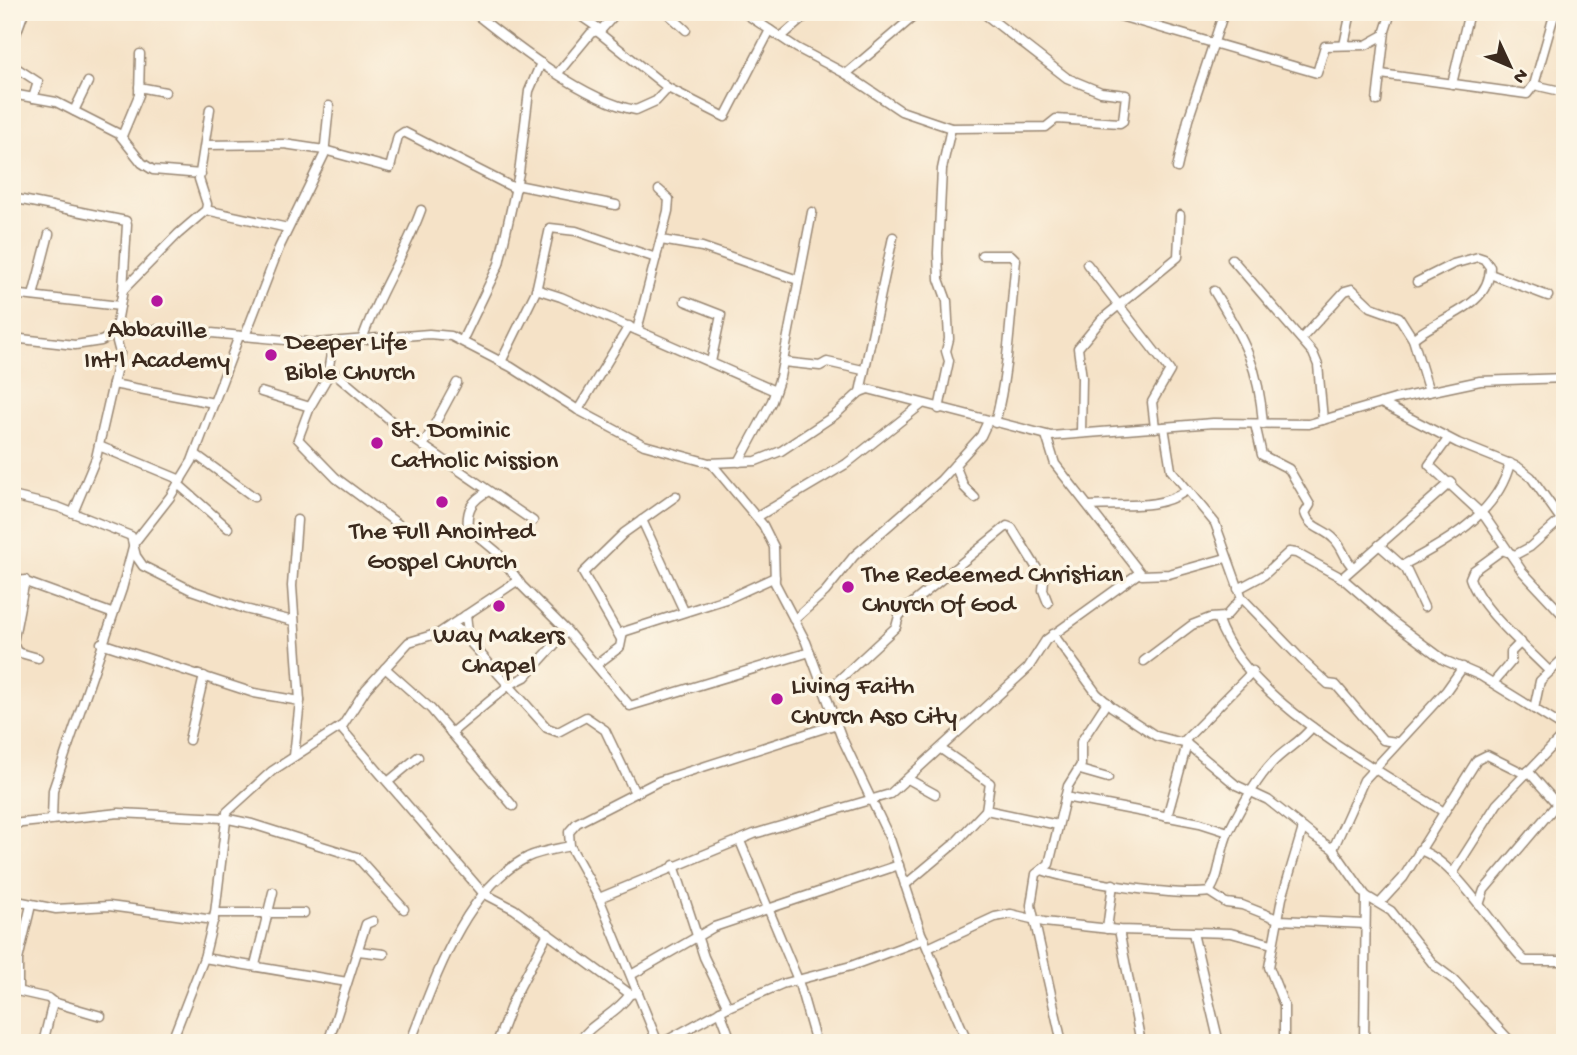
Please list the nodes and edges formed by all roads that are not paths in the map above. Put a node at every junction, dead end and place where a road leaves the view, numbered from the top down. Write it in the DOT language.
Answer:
graph roads {
  1 [pos="24,12"];
  2 [pos="473,12"];
  3 [pos="575,12"];
  4 [pos="617,12"];
  5 [pos="666,12"];
  6 [pos="743,12"];
  7 [pos="810,12"];
  8 [pos="919,12"];
  9 [pos="982,12"];
  10 [pos="1106,12"];
  11 [pos="1224,12"];
  12 [pos="1351,12"];
  13 [pos="1391,12"];
  14 [pos="1469,12"];
  15 [pos="1555,12"];
  16 [pos="686,30"];
  17 [pos="770,30"];
  18 [pos="599,31"];
  19 [pos="1384,34"];
  20 [pos="780,37"];
  21 [pos="1216,41"];
  22 [pos="1369,44"];
  23 [pos="12,45"];
  24 [pos="1344,45"];
  25 [pos="1383,52"];
  26 [pos="139,54"];
  27 [pos="541,63"];
  28 [pos="12,65"];
  29 [pos="558,73"];
  30 [pos="846,74"];
  31 [pos="1381,74"];
  32 [pos="88,82"];
  33 [pos="1452,84"];
  34 [pos="1534,85"];
  35 [pos="139,87"];
  36 [pos="668,88"];
  37 [pos="164,92"];
  38 [pos="1565,92"];
  39 [pos="12,94"];
  40 [pos="33,98"];
  41 [pos="1377,101"];
  42 [pos="330,106"];
  43 [pos="210,109"];
  44 [pos="74,111"];
  45 [pos="951,128"];
  46 [pos="122,136"];
  47 [pos="205,145"];
  48 [pos="324,150"];
  49 [pos="1177,168"];
  50 [pos="201,174"];
  51 [pos="516,187"];
  52 [pos="659,190"];
  53 [pos="12,198"];
  54 [pos="616,205"];
  55 [pos="206,210"];
  56 [pos="421,210"];
  57 [pos="812,212"];
  58 [pos="1180,215"];
  59 [pos="288,228"];
  60 [pos="49,234"];
  61 [pos="893,237"];
  62 [pos="661,240"];
  63 [pos="982,255"];
  64 [pos="656,258"];
  65 [pos="1232,259"];
  66 [pos="1087,264"];
  67 [pos="1490,274"];
  68 [pos="798,280"];
  69 [pos="1417,282"];
  70 [pos="536,289"];
  71 [pos="123,290"];
  72 [pos="1214,292"];
  73 [pos="12,294"];
  74 [pos="33,296"];
  75 [pos="1548,296"];
  76 [pos="685,301"];
  77 [pos="120,306"];
  78 [pos="1119,306"];
  79 [pos="633,328"];
  80 [pos="115,334"];
  81 [pos="242,336"];
  82 [pos="12,338"];
  83 [pos="1302,338"];
  84 [pos="1413,339"];
  85 [pos="362,340"];
  86 [pos="462,341"];
  87 [pos="333,342"];
  88 [pos="501,362"];
  89 [pos="710,362"];
  90 [pos="783,362"];
  91 [pos="329,368"];
  92 [pos="863,369"];
  93 [pos="1565,378"];
  94 [pos="457,383"];
  95 [pos="113,384"];
  96 [pos="775,391"];
  97 [pos="261,392"];
  98 [pos="860,392"];
  99 [pos="1429,392"];
  100 [pos="214,403"];
  101 [pos="1381,403"];
  102 [pos="922,404"];
  103 [pos="310,407"];
  104 [pos="939,409"];
  105 [pos="578,410"];
  106 [pos="1323,420"];
  107 [pos="992,422"];
  108 [pos="1259,424"];
  109 [pos="1160,427"];
  110 [pos="1081,433"];
  111 [pos="1046,435"];
  112 [pos="1448,439"];
  113 [pos="99,446"];
  114 [pos="423,446"];
  115 [pos="195,454"];
  116 [pos="739,462"];
  117 [pos="711,463"];
  118 [pos="1510,463"];
  119 [pos="955,465"];
  120 [pos="179,482"];
  121 [pos="1451,482"];
  122 [pos="1186,491"];
  123 [pos="487,492"];
  124 [pos="12,496"];
  125 [pos="676,496"];
  126 [pos="254,497"];
  127 [pos="975,498"];
  128 [pos="1090,506"];
  129 [pos="73,513"];
  130 [pos="1480,514"];
  131 [pos="757,517"];
  132 [pos="297,520"];
  133 [pos="642,520"];
  134 [pos="1564,520"];
  135 [pos="533,521"];
  136 [pos="398,524"];
  137 [pos="228,527"];
  138 [pos="134,543"];
  139 [pos="1380,545"];
  140 [pos="1512,554"];
  141 [pos="1226,558"];
  142 [pos="1402,565"];
  143 [pos="1353,567"];
  144 [pos="1139,573"];
  145 [pos="775,577"];
  146 [pos="12,578"];
  147 [pos="1342,578"];
  148 [pos="25,580"];
  149 [pos="520,583"];
  150 [pos="1238,589"];
  151 [pos="1242,598"];
  152 [pos="1048,603"];
  153 [pos="1424,607"];
  154 [pos="684,611"];
  155 [pos="111,613"];
  156 [pos="466,615"];
  157 [pos="1565,617"];
  158 [pos="794,620"];
  159 [pos="1218,620"];
  160 [pos="293,621"];
  161 [pos="451,625"];
  162 [pos="567,631"];
  163 [pos="1053,634"];
  164 [pos="469,636"];
  165 [pos="621,639"];
  166 [pos="1521,642"];
  167 [pos="101,643"];
  168 [pos="810,652"];
  169 [pos="1565,657"];
  170 [pos="38,658"];
  171 [pos="1144,661"];
  172 [pos="596,665"];
  173 [pos="1463,667"];
  174 [pos="385,668"];
  175 [pos="1253,671"];
  176 [pos="1549,671"];
  177 [pos="204,676"];
  178 [pos="1493,683"];
  179 [pos="509,685"];
  180 [pos="826,692"];
  181 [pos="300,701"];
  182 [pos="1107,702"];
  183 [pos="1534,709"];
  184 [pos="837,724"];
  185 [pos="340,727"];
  186 [pos="1312,727"];
  187 [pos="1565,731"];
  188 [pos="451,733"];
  189 [pos="189,740"];
  190 [pos="1383,740"];
  191 [pos="1185,743"];
  192 [pos="1396,743"];
  193 [pos="941,749"];
  194 [pos="294,757"];
  195 [pos="418,757"];
  196 [pos="1383,757"];
  197 [pos="1373,769"];
  198 [pos="1080,770"];
  199 [pos="1527,772"];
  200 [pos="1108,778"];
  201 [pos="908,779"];
  202 [pos="389,781"];
  203 [pos="1252,792"];
  204 [pos="635,793"];
  205 [pos="935,794"];
  206 [pos="870,797"];
  207 [pos="1065,797"];
  208 [pos="1557,804"];
  209 [pos="513,806"];
  210 [pos="986,810"];
  211 [pos="1444,812"];
  212 [pos="1565,813"];
  213 [pos="1167,817"];
  214 [pos="224,818"];
  215 [pos="52,819"];
  216 [pos="12,824"];
  217 [pos="1058,825"];
  218 [pos="1303,828"];
  219 [pos="1228,832"];
  220 [pos="740,841"];
  221 [pos="1425,841"];
  222 [pos="570,846"];
  223 [pos="1334,849"];
  224 [pos="1419,850"];
  225 [pos="1429,852"];
  226 [pos="674,865"];
  227 [pos="899,865"];
  228 [pos="1042,870"];
  229 [pos="1453,873"];
  230 [pos="1113,884"];
  231 [pos="905,885"];
  232 [pos="273,892"];
  233 [pos="1209,892"];
  234 [pos="484,893"];
  235 [pos="1366,895"];
  236 [pos="599,898"];
  237 [pos="12,900"];
  238 [pos="1380,903"];
  239 [pos="31,905"];
  240 [pos="1031,905"];
  241 [pos="1479,906"];
  242 [pos="767,908"];
  243 [pos="404,909"];
  244 [pos="269,912"];
  245 [pos="304,913"];
  246 [pos="1020,915"];
  247 [pos="214,916"];
  248 [pos="1034,920"];
  249 [pos="1280,920"];
  250 [pos="373,921"];
  251 [pos="1365,924"];
  252 [pos="1107,929"];
  253 [pos="1119,930"];
  254 [pos="548,933"];
  255 [pos="1193,933"];
  256 [pos="696,936"];
  257 [pos="926,944"];
  258 [pos="1272,944"];
  259 [pos="358,951"];
  260 [pos="384,954"];
  261 [pos="204,958"];
  262 [pos="1565,961"];
  263 [pos="256,965"];
  264 [pos="631,975"];
  265 [pos="798,980"];
  266 [pos="347,982"];
  267 [pos="15,990"];
  268 [pos="634,993"];
  269 [pos="53,1002"];
  270 [pos="724,1009"];
  271 [pos="101,1016"];
  272 [pos="43,1043"];
  273 [pos="172,1043"];
  274 [pos="328,1043"];
  275 [pos="410,1043"];
  276 [pos="496,1043"];
  277 [pos="578,1043"];
  278 [pos="660,1043"];
  279 [pos="732,1043"];
  280 [pos="816,1043"];
  281 [pos="968,1043"];
  282 [pos="1062,1043"];
  283 [pos="1141,1043"];
  284 [pos="1219,1043"];
  285 [pos="1284,1043"];
  286 [pos="1364,1043"];
  287 [pos="1512,1043"];
  1 -- 23 [label="street"];
  2 -- 27 [label="street"];
  3 -- 18 [label="street"];
  4 -- 18 [label="street"];
  5 -- 16 [label="street"];
  6 -- 17 [label="street"];
  7 -- 20 [label="street"];
  8 -- 30 [label="street"];
  9 -- 45 [label="street"];
  10 -- 21 [label="street"];
  11 -- 21 [label="street"];
  12 -- 24 [label="street"];
  13 -- 19 [label="street"];
  14 -- 33 [label="street"];
  15 -- 34 [label="street"];
  17 -- 20 [label="street"];
  17 -- 36 [label="street"];
  18 -- 29 [label="street"];
  18 -- 36 [label="street"];
  19 -- 22 [label="street"];
  19 -- 25 [label="street"];
  20 -- 30 [label="street"];
  21 -- 24 [label="street"];
  21 -- 49 [label="street"];
  22 -- 24 [label="street"];
  22 -- 25 [label="street"];
  25 -- 31 [label="street"];
  26 -- 35 [label="street"];
  27 -- 29 [label="street"];
  27 -- 51 [label="street"];
  28 -- 40 [label="street"];
  29 -- 36 [label="street"];
  30 -- 45 [label="street"];
  31 -- 33 [label="street"];
  31 -- 41 [label="street"];
  32 -- 44 [label="street"];
  33 -- 34 [label="street"];
  34 -- 38 [label="street"];
  35 -- 37 [label="street"];
  35 -- 46 [label="street"];
  39 -- 40 [label="street"];
  40 -- 44 [label="street"];
  42 -- 48 [label="street"];
  43 -- 47 [label="street"];
  44 -- 46 [label="street"];
  45 -- 104 [label="street"];
  46 -- 50 [label="street"];
  47 -- 48 [label="street"];
  47 -- 50 [label="street"];
  48 -- 51 [label="street"];
  48 -- 59 [label="street"];
  50 -- 55 [label="street"];
  51 -- 54 [label="street"];
  51 -- 86 [label="street"];
  52 -- 62 [label="street"];
  53 -- 71 [label="street"];
  55 -- 59 [label="street"];
  55 -- 71 [label="street"];
  56 -- 85 [label="street"];
  57 -- 68 [label="street"];
  58 -- 78 [label="street"];
  59 -- 81 [label="street"];
  60 -- 74 [label="street"];
  61 -- 92 [label="street"];
  62 -- 64 [label="street"];
  62 -- 68 [label="street"];
  63 -- 107 [label="street"];
  64 -- 70 [label="street"];
  64 -- 79 [label="street"];
  65 -- 83 [label="street"];
  66 -- 78 [label="street"];
  67 -- 69 [label="street"];
  67 -- 75 [label="street"];
  67 -- 84 [label="street"];
  68 -- 90 [label="street"];
  70 -- 79 [label="street"];
  70 -- 88 [label="street"];
  71 -- 77 [label="street"];
  72 -- 108 [label="street"];
  73 -- 74 [label="street"];
  74 -- 77 [label="street"];
  76 -- 89 [label="street"];
  77 -- 80 [label="street"];
  78 -- 109 [label="street"];
  78 -- 110 [label="street"];
  79 -- 89 [label="street"];
  79 -- 105 [label="street"];
  80 -- 81 [label="street"];
  80 -- 82 [label="street"];
  80 -- 95 [label="street"];
  81 -- 87 [label="street"];
  81 -- 100 [label="street"];
  83 -- 84 [label="street"];
  83 -- 106 [label="street"];
  84 -- 99 [label="street"];
  85 -- 86 [label="street"];
  85 -- 87 [label="street"];
  86 -- 88 [label="street"];
  87 -- 91 [label="street"];
  88 -- 105 [label="street"];
  89 -- 96 [label="street"];
  90 -- 92 [label="street"];
  90 -- 96 [label="street"];
  91 -- 103 [label="street"];
  91 -- 114 [label="street"];
  92 -- 98 [label="street"];
  93 -- 99 [label="street"];
  94 -- 114 [label="street"];
  95 -- 100 [label="street"];
  95 -- 113 [label="street"];
  96 -- 116 [label="street"];
  97 -- 103 [label="street"];
  98 -- 102 [label="street"];
  98 -- 116 [label="street"];
  99 -- 101 [label="street"];
  100 -- 115 [label="street"];
  101 -- 106 [label="street"];
  101 -- 112 [label="street"];
  102 -- 104 [label="street"];
  102 -- 131 [label="street"];
  103 -- 136 [label="street"];
  104 -- 107 [label="street"];
  105 -- 117 [label="street"];
  106 -- 108 [label="street"];
  107 -- 111 [label="street"];
  107 -- 119 [label="street"];
  108 -- 109 [label="street"];
  108 -- 143 [label="street"];
  109 -- 110 [label="street"];
  109 -- 122 [label="street"];
  110 -- 111 [label="street"];
  111 -- 128 [label="street"];
  112 -- 118 [label="street"];
  112 -- 121 [label="street"];
  113 -- 120 [label="street"];
  113 -- 129 [label="street"];
  114 -- 123 [label="street"];
  115 -- 120 [label="street"];
  115 -- 126 [label="street"];
  116 -- 117 [label="street"];
  117 -- 131 [label="street"];
  118 -- 130 [label="street"];
  118 -- 134 [label="street"];
  119 -- 127 [label="street"];
  119 -- 158 [label="street"];
  120 -- 137 [label="street"];
  120 -- 138 [label="street"];
  121 -- 130 [label="street"];
  121 -- 139 [label="street"];
  122 -- 128 [label="street"];
  122 -- 141 [label="street"];
  123 -- 135 [label="street"];
  123 -- 149 [label="street"];
  124 -- 129 [label="street"];
  125 -- 133 [label="street"];
  128 -- 144 [label="street"];
  129 -- 138 [label="street"];
  130 -- 140 [label="street"];
  130 -- 142 [label="street"];
  131 -- 145 [label="street"];
  132 -- 160 [label="street"];
  133 -- 154 [label="street"];
  133 -- 165 [label="street"];
  134 -- 140 [label="street"];
  138 -- 155 [label="street"];
  138 -- 160 [label="street"];
  139 -- 142 [label="street"];
  139 -- 143 [label="street"];
  140 -- 157 [label="street"];
  140 -- 166 [label="street"];
  141 -- 144 [label="street"];
  141 -- 150 [label="street"];
  142 -- 153 [label="street"];
  143 -- 147 [label="street"];
  144 -- 163 [label="street"];
  145 -- 154 [label="street"];
  145 -- 158 [label="street"];
  146 -- 148 [label="street"];
  147 -- 150 [label="street"];
  147 -- 173 [label="street"];
  148 -- 155 [label="street"];
  148 -- 170 [label="street"];
  149 -- 156 [label="street"];
  149 -- 162 [label="street"];
  150 -- 151 [label="street"];
  151 -- 159 [label="street"];
  151 -- 190 [label="street"];
  152 -- 180 [label="street"];
  154 -- 165 [label="street"];
  155 -- 167 [label="street"];
  156 -- 161 [label="street"];
  156 -- 164 [label="street"];
  158 -- 168 [label="street"];
  159 -- 171 [label="street"];
  159 -- 175 [label="street"];
  160 -- 181 [label="street"];
  161 -- 164 [label="street"];
  161 -- 174 [label="street"];
  162 -- 172 [label="street"];
  162 -- 179 [label="street"];
  163 -- 182 [label="street"];
  163 -- 193 [label="street"];
  164 -- 179 [label="street"];
  165 -- 172 [label="street"];
  166 -- 176 [label="street"];
  166 -- 178 [label="street"];
  167 -- 177 [label="street"];
  167 -- 215 [label="street"];
  168 -- 172 [label="street"];
  168 -- 180 [label="street"];
  169 -- 176 [label="street"];
  173 -- 178 [label="street"];
  173 -- 192 [label="street"];
  174 -- 185 [label="street"];
  174 -- 188 [label="street"];
  175 -- 186 [label="street"];
  175 -- 191 [label="street"];
  176 -- 183 [label="street"];
  177 -- 181 [label="street"];
  177 -- 189 [label="street"];
  178 -- 183 [label="street"];
  179 -- 188 [label="street"];
  179 -- 204 [label="street"];
  180 -- 184 [label="street"];
  181 -- 194 [label="street"];
  182 -- 191 [label="street"];
  182 -- 198 [label="street"];
  183 -- 187 [label="street"];
  184 -- 204 [label="street"];
  184 -- 206 [label="street"];
  185 -- 194 [label="street"];
  185 -- 202 [label="street"];
  186 -- 197 [label="street"];
  186 -- 203 [label="street"];
  187 -- 199 [label="street"];
  188 -- 209 [label="street"];
  190 -- 192 [label="street"];
  190 -- 196 [label="street"];
  191 -- 203 [label="street"];
  191 -- 213 [label="street"];
  192 -- 196 [label="street"];
  193 -- 201 [label="street"];
  193 -- 210 [label="street"];
  194 -- 214 [label="street"];
  195 -- 202 [label="street"];
  196 -- 197 [label="street"];
  197 -- 211 [label="street"];
  197 -- 223 [label="street"];
  198 -- 200 [label="street"];
  198 -- 207 [label="street"];
  199 -- 208 [label="street"];
  199 -- 211 [label="street"];
  199 -- 229 [label="street"];
  201 -- 205 [label="street"];
  201 -- 206 [label="street"];
  202 -- 234 [label="street"];
  203 -- 218 [label="street"];
  203 -- 219 [label="street"];
  204 -- 222 [label="street"];
  206 -- 220 [label="street"];
  206 -- 227 [label="street"];
  207 -- 213 [label="street"];
  207 -- 217 [label="street"];
  208 -- 212 [label="street"];
  208 -- 241 [label="street"];
  210 -- 217 [label="street"];
  210 -- 231 [label="street"];
  211 -- 221 [label="street"];
  213 -- 219 [label="street"];
  214 -- 215 [label="street"];
  214 -- 243 [label="street"];
  214 -- 247 [label="street"];
  215 -- 216 [label="street"];
  217 -- 228 [label="street"];
  218 -- 223 [label="street"];
  218 -- 249 [label="street"];
  219 -- 233 [label="street"];
  220 -- 226 [label="street"];
  220 -- 242 [label="street"];
  221 -- 224 [label="street"];
  221 -- 225 [label="street"];
  222 -- 234 [label="street"];
  222 -- 236 [label="street"];
  223 -- 235 [label="street"];
  224 -- 225 [label="street"];
  224 -- 238 [label="street"];
  225 -- 229 [label="street"];
  226 -- 236 [label="street"];
  226 -- 256 [label="street"];
  227 -- 231 [label="street"];
  227 -- 242 [label="street"];
  228 -- 230 [label="street"];
  228 -- 240 [label="street"];
  229 -- 241 [label="street"];
  230 -- 233 [label="street"];
  230 -- 252 [label="street"];
  231 -- 257 [label="street"];
  232 -- 244 [label="street"];
  233 -- 249 [label="street"];
  234 -- 254 [label="street"];
  234 -- 275 [label="street"];
  235 -- 238 [label="street"];
  235 -- 251 [label="street"];
  236 -- 264 [label="street"];
  237 -- 239 [label="street"];
  238 -- 287 [label="street"];
  239 -- 247 [label="street"];
  239 -- 267 [label="street"];
  240 -- 246 [label="street"];
  240 -- 248 [label="street"];
  241 -- 262 [label="street"];
  242 -- 256 [label="street"];
  242 -- 265 [label="street"];
  244 -- 245 [label="street"];
  244 -- 247 [label="street"];
  244 -- 263 [label="street"];
  246 -- 248 [label="street"];
  246 -- 257 [label="street"];
  247 -- 261 [label="street"];
  248 -- 252 [label="street"];
  248 -- 282 [label="street"];
  249 -- 251 [label="street"];
  249 -- 258 [label="street"];
  250 -- 259 [label="street"];
  251 -- 286 [label="street"];
  252 -- 253 [label="street"];
  253 -- 255 [label="street"];
  253 -- 283 [label="street"];
  254 -- 268 [label="street"];
  254 -- 276 [label="street"];
  255 -- 258 [label="street"];
  255 -- 284 [label="street"];
  256 -- 264 [label="street"];
  256 -- 270 [label="street"];
  257 -- 265 [label="street"];
  257 -- 281 [label="street"];
  258 -- 285 [label="street"];
  259 -- 260 [label="street"];
  259 -- 266 [label="street"];
  261 -- 263 [label="street"];
  261 -- 273 [label="street"];
  263 -- 266 [label="street"];
  264 -- 268 [label="street"];
  265 -- 270 [label="street"];
  265 -- 280 [label="street"];
  266 -- 274 [label="street"];
  267 -- 269 [label="street"];
  268 -- 277 [label="street"];
  268 -- 278 [label="street"];
  269 -- 271 [label="street"];
  269 -- 272 [label="street"];
  270 -- 278 [label="street"];
  270 -- 279 [label="street"];
}
